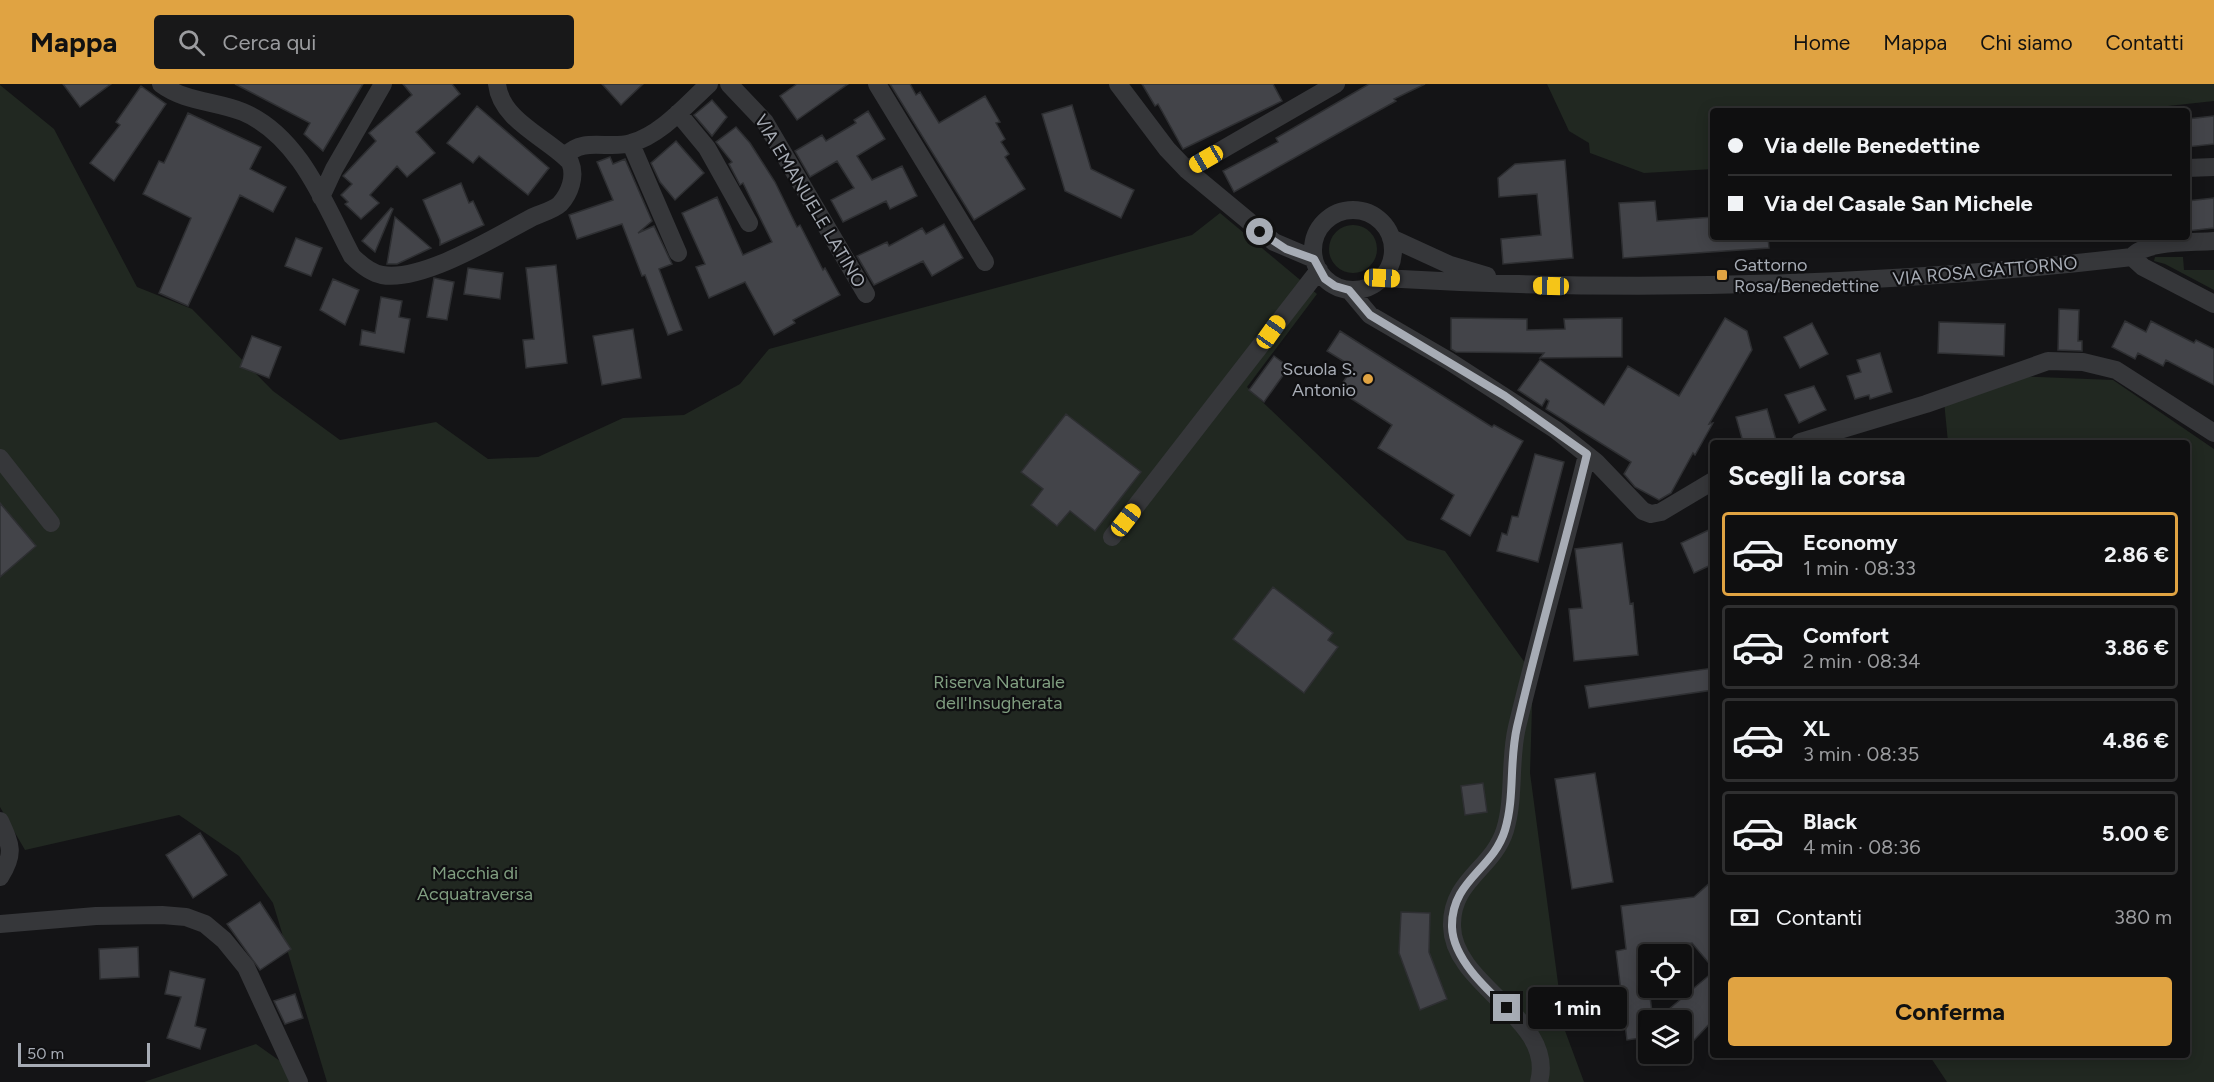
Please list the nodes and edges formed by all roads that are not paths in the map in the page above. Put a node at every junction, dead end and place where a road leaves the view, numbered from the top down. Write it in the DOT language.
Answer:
graph roads {
  1 [pos="161,84"];
  2 [pos="383,84"];
  3 [pos="498,84"];
  4 [pos="709,84"];
  5 [pos="729,84"];
  6 [pos="877,84"];
  7 [pos="1118,84"];
  8 [pos="1336,84"];
  9 [pos="678,113"];
  10 [pos="631,144"];
  11 [pos="565,156"];
  12 [pos="2214,166"];
  13 [pos="2190,168"];
  14 [pos="1187,170"];
  15 [pos="321,197"];
  16 [pos="749,223"];
  17 [pos="1391,238"];
  18 [pos="2130,240"];
  19 [pos="2214,241"];
  20 [pos="678,253"];
  21 [pos="2132,257"];
  22 [pos="985,262"];
  23 [pos="1317,264"];
  24 [pos="1382,278"];
  25 [pos="1514,285"];
  26 [pos="1349,290"];
  27 [pos="866,294"];
  28 [pos="2214,304"];
  29 [pos="2214,433"];
  30 [pos="1807,440"];
  31 [pos="1587,454"];
  32 [pos="0,458"];
  33 [pos="1710,484"];
  34 [pos="51,523"];
  35 [pos="1112,537"];
  36 [pos="0,821"];
  37 [pos="0,877"];
  38 [pos="0,924"];
  39 [pos="299,1082"];
  40 [pos="1539,1082"];
  1 -- 15 [label="street"];
  2 -- 15 [label="street"];
  3 -- 11 [label="street"];
  4 -- 9 [label="street"];
  5 -- 27 [label="street, VIA EMANUELE LATINO"];
  6 -- 22 [label="street"];
  7 -- 14 [label="street"];
  8 -- 14 [label="street"];
  9 -- 10 [label="street"];
  9 -- 16 [label="street"];
  10 -- 11 [label="street"];
  10 -- 20 [label="street"];
  11 -- 15 [label="street"];
  12 -- 13 [label="street"];
  14 -- 23 [label="street"];
  17 -- 23 [label="street"];
  17 -- 24 [label="street"];
  17 -- 25 [label="street, VIA ROSA GATTORNO"];
  18 -- 21 [label="street"];
  19 -- 21 [label="street, VIA ROSA GATTORNO"];
  21 -- 25 [label="street, VIA ROSA GATTORNO"];
  21 -- 28 [label="street"];
  23 -- 26 [label="street"];
  23 -- 35 [label="street"];
  24 -- 25 [label="street, VIA ROSA GATTORNO"];
  24 -- 26 [label="street"];
  26 -- 31 [label="street"];
  29 -- 30 [label="street"];
  31 -- 33 [label="street"];
  31 -- 40 [label="street"];
  32 -- 34 [label="street"];
  36 -- 37 [label="street"];
  38 -- 39 [label="street"];
}
